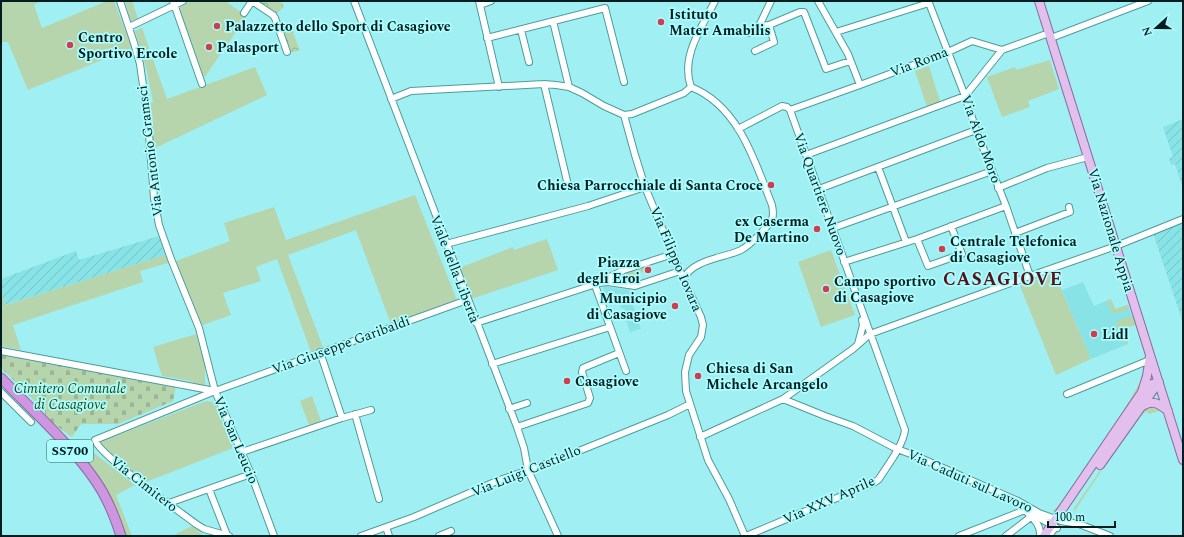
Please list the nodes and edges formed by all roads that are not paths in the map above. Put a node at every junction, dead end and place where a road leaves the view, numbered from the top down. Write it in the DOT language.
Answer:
graph roads {
  1 [pos="120,1"];
  2 [pos="183,1"];
  3 [pos="252,1"];
  4 [pos="354,1"];
  5 [pos="491,1"];
  6 [pos="715,1"];
  7 [pos="771,1"];
  8 [pos="818,1"];
  9 [pos="1039,1"];
  10 [pos="1148,1"];
  11 [pos="174,3"];
  12 [pos="479,3"];
  13 [pos="244,13"];
  14 [pos="553,21"];
  15 [pos="769,25"];
  16 [pos="759,26"];
  17 [pos="129,27"];
  18 [pos="521,30"];
  19 [pos="836,32"];
  20 [pos="749,33"];
  21 [pos="1050,36"];
  22 [pos="487,38"];
  23 [pos="1002,50"];
  24 [pos="755,51"];
  25 [pos="287,52"];
  26 [pos="948,52"];
  27 [pos="850,60"];
  28 [pos="529,62"];
  29 [pos="624,82"];
  30 [pos="202,84"];
  31 [pos="544,84"];
  32 [pos="860,85"];
  33 [pos="499,87"];
  34 [pos="569,87"];
  35 [pos="691,87"];
  36 [pos="965,96"];
  37 [pos="391,99"];
  38 [pos="790,110"];
  39 [pos="624,115"];
  40 [pos="738,129"];
  41 [pos="976,130"];
  42 [pos="806,154"];
  43 [pos="1088,157"];
  44 [pos="878,167"];
  45 [pos="992,171"];
  46 [pos="567,180"];
  47 [pos="645,187"];
  48 [pos="998,188"];
  49 [pos="819,189"];
  50 [pos="1006,206"];
  51 [pos="893,207"];
  52 [pos="1068,207"];
  53 [pos="1183,219"];
  54 [pos="951,226"];
  55 [pos="833,228"];
  56 [pos="1015,233"];
  57 [pos="918,239"];
  58 [pos="906,242"];
  59 [pos="446,244"];
  60 [pos="1116,246"];
  61 [pos="673,254"];
  62 [pos="844,262"];
  63 [pos="680,271"];
  64 [pos="1030,276"];
  65 [pos="684,279"];
  66 [pos="597,284"];
  67 [pos="467,300"];
  68 [pos="861,310"];
  69 [pos="476,323"];
  70 [pos="610,327"];
  71 [pos="870,334"];
  72 [pos="857,345"];
  73 [pos="1,351"];
  74 [pos="320,352"];
  75 [pos="619,353"];
  76 [pos="1150,357"];
  77 [pos="492,364"];
  78 [pos="626,371"];
  79 [pos="211,375"];
  80 [pos="1,378"];
  81 [pos="1159,382"];
  82 [pos="207,389"];
  83 [pos="215,391"];
  84 [pos="1,392"];
  85 [pos="1142,392"];
  86 [pos="1067,394"];
  87 [pos="783,398"];
  88 [pos="527,403"];
  89 [pos="690,404"];
  90 [pos="509,409"];
  91 [pos="371,410"];
  92 [pos="1138,410"];
  93 [pos="1168,411"];
  94 [pos="355,414"];
  95 [pos="342,418"];
  96 [pos="31,422"];
  97 [pos="516,427"];
  98 [pos="700,437"];
  99 [pos="897,449"];
  100 [pos="242,452"];
  101 [pos="1183,460"];
  102 [pos="528,470"];
  103 [pos="251,474"];
  104 [pos="209,489"];
  105 [pos="379,499"];
  106 [pos="169,503"];
  107 [pos="1032,513"];
  108 [pos="1055,523"];
  109 [pos="386,527"];
  110 [pos="451,531"];
  111 [pos="121,536"];
  112 [pos="228,536"];
  113 [pos="274,536"];
  114 [pos="361,536"];
  115 [pos="389,536"];
  116 [pos="439,536"];
  117 [pos="558,536"];
  118 [pos="745,536"];
  119 [pos="959,536"];
  120 [pos="1006,536"];
  121 [pos="1040,536"];
  122 [pos="1044,536"];
  123 [pos="1050,536"];
  124 [pos="1110,536"];
  1 -- 17 [label="street, Via Antonio Gramsci"];
  2 -- 11 [label="street"];
  3 -- 13 [label="street"];
  3 -- 25 [label="street"];
  4 -- 37 [label="street, Viale della Libertà"];
  5 -- 12 [label="street"];
  6 -- 35 [label="street"];
  7 -- 16 [label="street"];
  8 -- 19 [label="street"];
  9 -- 21 [label="main road, Via Nazionale Appia"];
  10 -- 21 [label="street"];
  11 -- 17 [label="street"];
  11 -- 30 [label="street"];
  12 -- 22 [label="street"];
  14 -- 18 [label="street"];
  14 -- 29 [label="street"];
  14 -- 34 [label="street"];
  15 -- 16 [label="street"];
  15 -- 24 [label="street"];
  15 -- 27 [label="street"];
  16 -- 20 [label="street"];
  17 -- 79 [label="street, Via Antonio Gramsci"];
  18 -- 22 [label="street"];
  18 -- 28 [label="street"];
  19 -- 26 [label="street, Via Aldo Moro"];
  19 -- 27 [label="street"];
  21 -- 23 [label="street"];
  21 -- 43 [label="main road, Via Nazionale Appia"];
  22 -- 33 [label="street"];
  23 -- 26 [label="street, Via Roma"];
  23 -- 36 [label="street"];
  26 -- 32 [label="street, Via Roma"];
  26 -- 36 [label="street, Via Aldo Moro"];
  27 -- 32 [label="street"];
  31 -- 33 [label="street"];
  31 -- 34 [label="street"];
  31 -- 46 [label="street"];
  32 -- 38 [label="street, Via Roma"];
  33 -- 37 [label="street"];
  34 -- 39 [label="street"];
  35 -- 39 [label="street"];
  35 -- 40 [label="street"];
  36 -- 41 [label="street, Via Aldo Moro"];
  36 -- 42 [label="street"];
  37 -- 59 [label="street, Viale della Libertà"];
  38 -- 40 [label="street"];
  38 -- 42 [label="street, Via Quartiere Nuovo"];
  39 -- 47 [label="street, Via Filippo Iovara"];
  40 -- 65 [label="street"];
  41 -- 44 [label="street"];
  41 -- 45 [label="street, Via Aldo Moro"];
  42 -- 49 [label="street, Via Quartiere Nuovo"];
  43 -- 48 [label="street"];
  43 -- 60 [label="main road, Via Nazionale Appia"];
  44 -- 49 [label="street"];
  44 -- 51 [label="street"];
  45 -- 48 [label="street, Via Aldo Moro"];
  45 -- 51 [label="street"];
  47 -- 59 [label="street"];
  47 -- 61 [label="street, Via Filippo Iovara"];
  48 -- 50 [label="street, Via Aldo Moro"];
  49 -- 55 [label="street, Via Quartiere Nuovo"];
  50 -- 54 [label="street"];
  50 -- 56 [label="street, Via Aldo Moro"];
  51 -- 55 [label="street"];
  51 -- 58 [label="street"];
  52 -- 56 [label="street"];
  53 -- 60 [label="street"];
  54 -- 57 [label="street"];
  54 -- 57 [label="street"];
  55 -- 62 [label="street, Via Quartiere Nuovo"];
  56 -- 64 [label="street, Via Aldo Moro"];
  57 -- 58 [label="street"];
  58 -- 62 [label="street"];
  59 -- 67 [label="street, Viale della Libertà"];
  60 -- 64 [label="street"];
  60 -- 76 [label="main road, Via Nazionale Appia"];
  61 -- 63 [label="street, Via Filippo Iovara"];
  61 -- 66 [label="street"];
  62 -- 68 [label="street, Via Quartiere Nuovo"];
  63 -- 65 [label="street, Via Filippo Iovara"];
  63 -- 66 [label="street"];
  64 -- 71 [label="street"];
  65 -- 89 [label="street, Via Filippo Iovara"];
  66 -- 69 [label="street"];
  66 -- 70 [label="street"];
  67 -- 69 [label="street, Viale della Libertà"];
  67 -- 74 [label="street, Via Giuseppe Garibaldi"];
  68 -- 71 [label="street, Via Quartiere Nuovo"];
  68 -- 72 [label="street"];
  69 -- 77 [label="street, Viale della Libertà"];
  70 -- 75 [label="street"];
  70 -- 77 [label="street"];
  71 -- 72 [label="street"];
  71 -- 99 [label="street, Via XXV Aprile"];
  72 -- 87 [label="street"];
  73 -- 82 [label="street, Via San Leucio"];
  74 -- 83 [label="street, Via Giuseppe Garibaldi"];
  74 -- 95 [label="street"];
  75 -- 78 [label="street"];
  75 -- 97 [label="street"];
  76 -- 81 [label="main road, Via Nazionale Appia"];
  76 -- 85 [label="main road"];
  76 -- 86 [label="street"];
  77 -- 90 [label="street, Viale della Libertà"];
  79 -- 82 [label="street"];
  79 -- 83 [label="street, Via Antonio Gramsci"];
  80 -- 111 [label="highway, SS700"];
  81 -- 85 [label="main road"];
  81 -- 92 [label="main road"];
  81 -- 93 [label="main road, Via Nazionale Appia"];
  82 -- 83 [label="street, Via San Leucio"];
  83 -- 100 [label="street, Via San Leucio"];
  83 -- 106 [label="street, Via Cimitero"];
  84 -- 96 [label="street"];
  85 -- 108 [label="main road"];
  87 -- 98 [label="street"];
  87 -- 99 [label="street, Via Caduti sul Lavoro"];
  88 -- 90 [label="street"];
  89 -- 98 [label="street, Via Filippo Iovara"];
  89 -- 102 [label="street, Via Luigi Castiello"];
  90 -- 97 [label="street, Viale della Libertà"];
  91 -- 94 [label="street"];
  92 -- 93 [label="main road"];
  92 -- 108 [label="main road"];
  93 -- 101 [label="main road, Via Nazionale Appia"];
  94 -- 95 [label="street"];
  94 -- 105 [label="street"];
  95 -- 100 [label="street"];
  97 -- 102 [label="street, Viale della Libertà"];
  98 -- 118 [label="street, Via Filippo Iovara"];
  99 -- 107 [label="street, Via Caduti sul Lavoro"];
  99 -- 118 [label="street, Via XXV Aprile"];
  100 -- 103 [label="street, Via San Leucio"];
  102 -- 109 [label="street, Via Luigi Castiello"];
  102 -- 117 [label="street, Viale della Libertà"];
  103 -- 104 [label="street"];
  103 -- 113 [label="street, Via San Leucio"];
  104 -- 106 [label="street"];
  104 -- 112 [label="street"];
  106 -- 112 [label="street, Via Cimitero"];
  107 -- 108 [label="street, Via Caduti sul Lavoro"];
  107 -- 119 [label="street"];
  107 -- 120 [label="street"];
  107 -- 121 [label="street"];
  108 -- 122 [label="main road"];
  108 -- 123 [label="main road"];
  108 -- 124 [label="street"];
  109 -- 114 [label="street, Via Luigi Castiello"];
  109 -- 115 [label="street"];
  110 -- 116 [label="street"];
}
